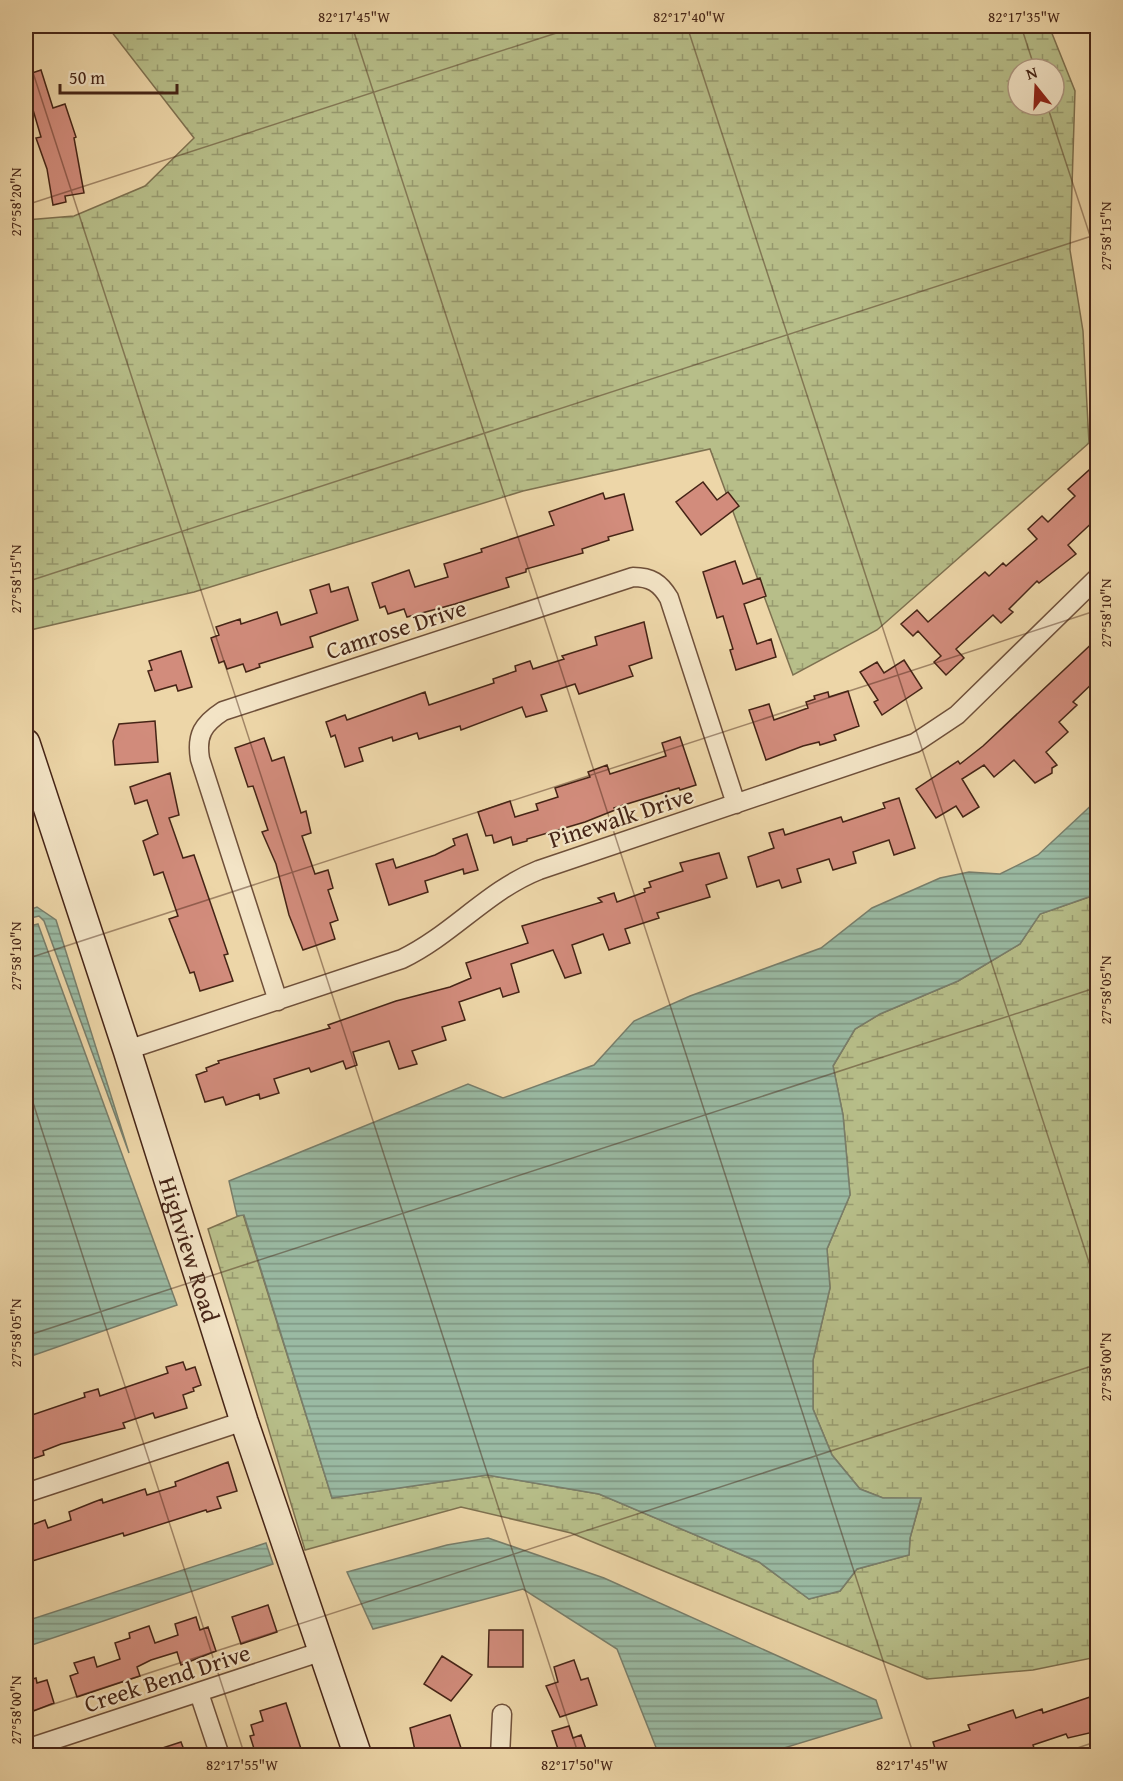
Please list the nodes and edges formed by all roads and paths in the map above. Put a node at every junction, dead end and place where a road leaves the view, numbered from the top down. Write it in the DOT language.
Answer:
graph roads {
  1 [pos="1098,577"];
  2 [pos="26,743"];
  3 [pos="31,778"];
  4 [pos="736,804"];
  5 [pos="278,1001"];
  6 [pos="127,1050"];
  7 [pos="244,1421"];
  8 [pos="26,1493"];
  9 [pos="323,1651"];
  10 [pos="199,1692"];
  11 [pos="502,1714"];
  12 [pos="26,1749"];
  13 [pos="220,1755"];
  14 [pos="358,1755"];
  15 [pos="500,1755"];
  1 -- 4 [label="street, Pinewalk Drive"];
  2 -- 3 [label="street, Highview Road"];
  3 -- 6 [label="street, Highview Road"];
  4 -- 5 [label="street, Pinewalk Drive"];
  4 -- 5 [label="street, Camrose Drive"];
  5 -- 6 [label="street, Pinewalk Drive"];
  6 -- 7 [label="street, Highview Road"];
  7 -- 8 [label="street"];
  7 -- 9 [label="street, Highview Road"];
  9 -- 10 [label="street, Creek Bend Drive"];
  9 -- 14 [label="street, Highview Road"];
  10 -- 12 [label="street, Creek Bend Drive"];
  10 -- 13 [label="street"];
  11 -- 15 [label="street"];
}
